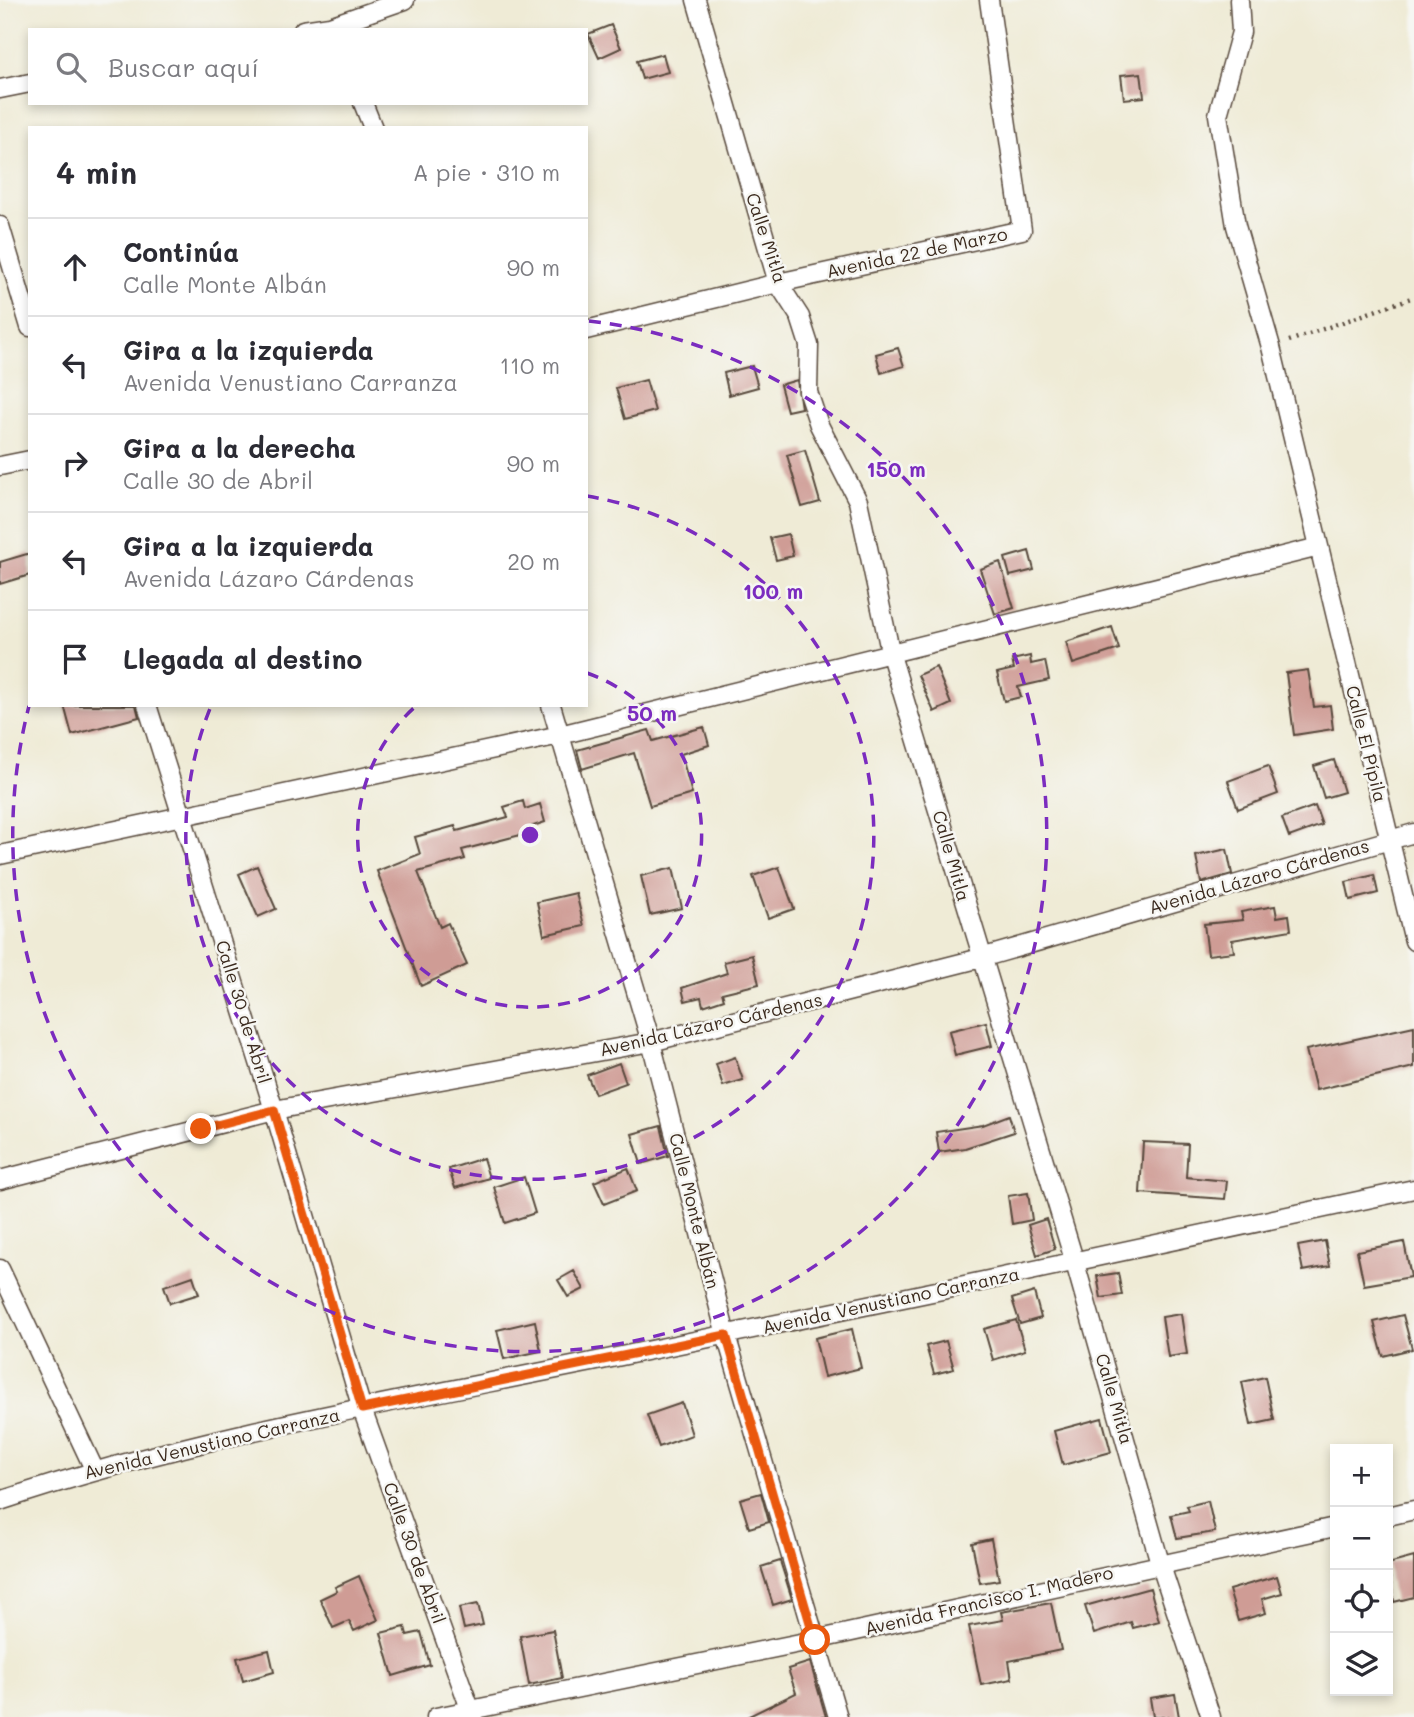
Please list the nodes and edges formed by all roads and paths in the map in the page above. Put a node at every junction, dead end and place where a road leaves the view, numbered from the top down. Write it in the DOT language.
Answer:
graph roads {
  1 [pos="405,0"];
  2 [pos="696,0"];
  3 [pos="989,0"];
  4 [pos="1238,0"];
  5 [pos="330,28"];
  6 [pos="28,83"];
  7 [pos="0,89"];
  8 [pos="364,105"];
  9 [pos="372,126"];
  10 [pos="0,226"];
  11 [pos="778,283"];
  12 [pos="1414,297"];
  13 [pos="28,320"];
  14 [pos="588,330"];
  15 [pos="1272,347"];
  16 [pos="28,460"];
  17 [pos="0,466"];
  18 [pos="1319,547"];
  19 [pos="891,655"];
  20 [pos="148,707"];
  21 [pos="552,707"];
  22 [pos="560,735"];
  23 [pos="182,817"];
  24 [pos="1414,833"];
  25 [pos="1389,839"];
  26 [pos="0,855"];
  27 [pos="1414,941"];
  28 [pos="981,958"];
  29 [pos="651,1042"];
  30 [pos="274,1110"];
  31 [pos="0,1180"];
  32 [pos="1414,1189"];
  33 [pos="1075,1263"];
  34 [pos="0,1269"];
  35 [pos="726,1335"];
  36 [pos="362,1409"];
  37 [pos="94,1469"];
  38 [pos="0,1501"];
  39 [pos="1414,1510"];
  40 [pos="1393,1515"];
  41 [pos="1330,1528"];
  42 [pos="1160,1563"];
  43 [pos="815,1640"];
  44 [pos="472,1714"];
  45 [pos="436,1717"];
  46 [pos="838,1717"];
  47 [pos="1210,1717"];
  1 -- 5 [label="street"];
  2 -- 11 [label="street, Calle Mitla"];
  3 -- 11 [label="street, Avenida 22 de Marzo"];
  4 -- 15 [label="street, Calle El Pípila"];
  6 -- 7 [label="street"];
  8 -- 9 [label="street"];
  10 -- 13 [label="street"];
  11 -- 14 [label="street, Avenida 22 de Marzo"];
  11 -- 19 [label="street, Calle Mitla"];
  12 -- 15 [label="path"];
  15 -- 18 [label="street, Calle El Pípila"];
  16 -- 17 [label="street"];
  18 -- 19 [label="street"];
  18 -- 25 [label="street, Calle El Pípila"];
  19 -- 22 [label="street"];
  19 -- 28 [label="street, Calle Mitla"];
  20 -- 23 [label="street, Calle 30 de Abril"];
  21 -- 22 [label="street, Calle Monte Albán"];
  22 -- 23 [label="street"];
  22 -- 29 [label="street, Calle Monte Albán"];
  23 -- 26 [label="street"];
  23 -- 30 [label="street, Calle 30 de Abril"];
  24 -- 25 [label="street, Avenida Lázaro Cárdenas"];
  25 -- 27 [label="street, Calle El Pípila"];
  25 -- 28 [label="street, Avenida Lázaro Cárdenas"];
  28 -- 29 [label="street, Avenida Lázaro Cárdenas"];
  28 -- 33 [label="street, Calle Mitla"];
  29 -- 30 [label="street, Avenida Lázaro Cárdenas"];
  29 -- 35 [label="street, Calle Monte Albán"];
  30 -- 31 [label="street, Avenida Lázaro Cárdenas"];
  30 -- 36 [label="street, Calle 30 de Abril"];
  32 -- 33 [label="street, Avenida Venustiano Carranza"];
  33 -- 35 [label="street, Avenida Venustiano Carranza"];
  33 -- 42 [label="street, Calle Mitla"];
  34 -- 37 [label="street"];
  35 -- 36 [label="street, Avenida Venustiano Carranza"];
  35 -- 43 [label="street, Calle Monte Albán"];
  36 -- 37 [label="street, Avenida Venustiano Carranza"];
  36 -- 44 [label="street, Calle 30 de Abril"];
  37 -- 38 [label="street, Avenida Venustiano Carranza"];
  39 -- 40 [label="street"];
  41 -- 42 [label="street, Avenida Francisco I. Madero"];
  42 -- 43 [label="street, Avenida Francisco I. Madero"];
  42 -- 47 [label="street, Calle Mitla"];
  43 -- 44 [label="street, Avenida Francisco I. Madero"];
  43 -- 46 [label="street, Calle Monte Albán"];
  44 -- 45 [label="street, Avenida Francisco I. Madero"];
}
